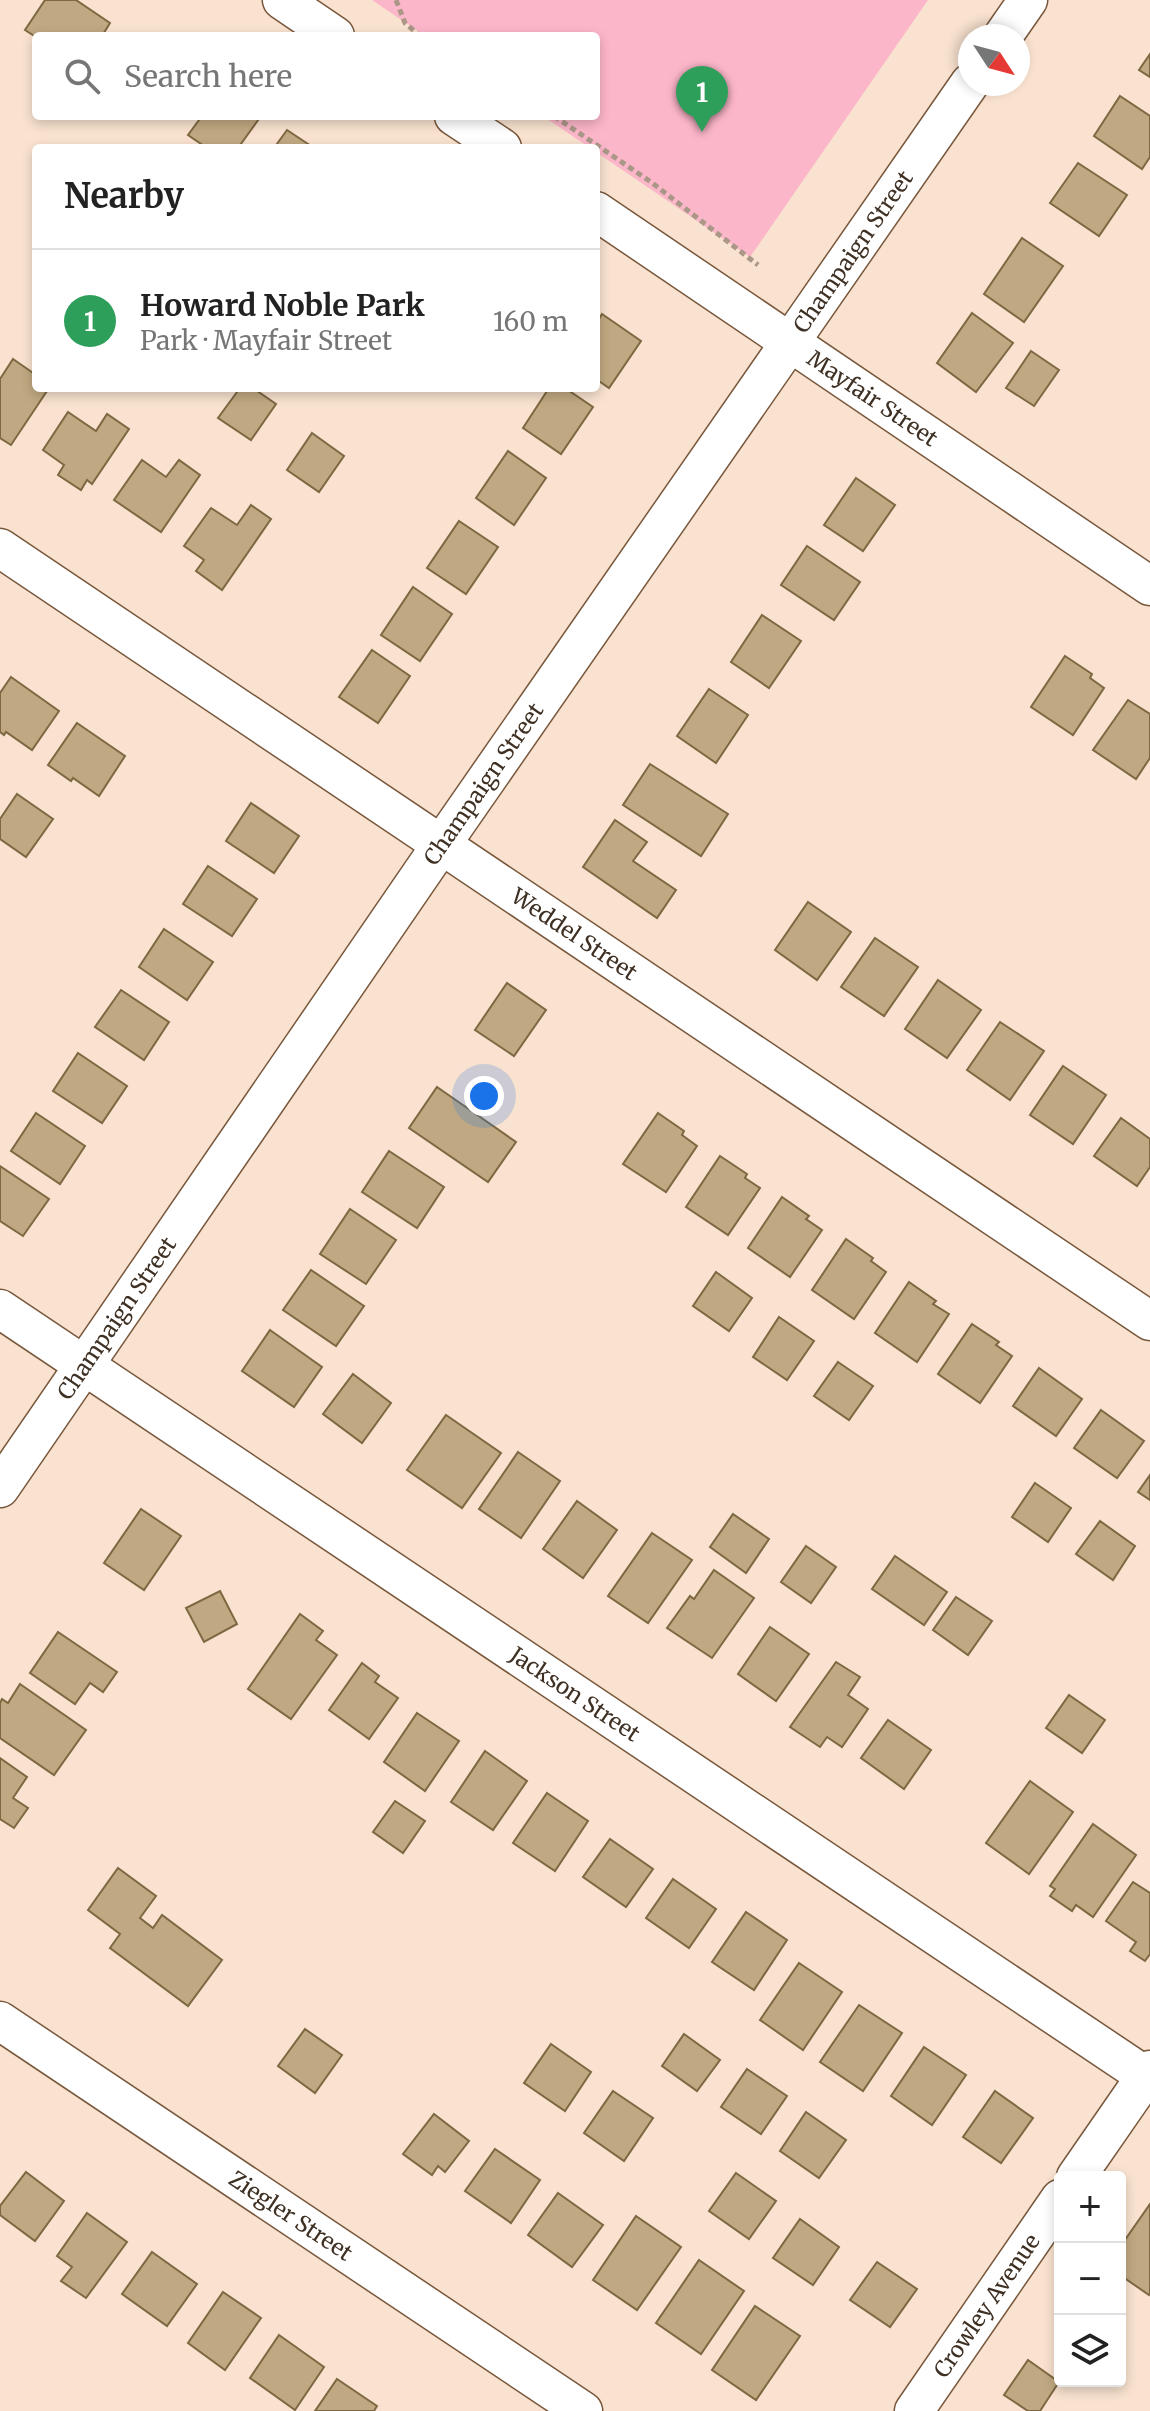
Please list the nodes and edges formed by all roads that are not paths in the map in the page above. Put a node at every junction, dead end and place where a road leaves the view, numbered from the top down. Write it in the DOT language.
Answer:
graph roads {
  1 [pos="282,0"];
  2 [pos="1028,0"];
  3 [pos="1011,24"];
  4 [pos="329,32"];
  5 [pos="961,96"];
  6 [pos="460,120"];
  7 [pos="496,144"];
  8 [pos="600,214"];
  9 [pos="790,342"];
  10 [pos="0,548"];
  11 [pos="1150,586"];
  12 [pos="441,845"];
  13 [pos="0,1309"];
  14 [pos="1150,1321"];
  15 [pos="86,1365"];
  16 [pos="0,1488"];
  17 [pos="0,2021"];
  18 [pos="1149,2075"];
  19 [pos="1080,2171"];
  20 [pos="1054,2208"];
  21 [pos="583,2411"];
  22 [pos="914,2411"];
  1 -- 4 [label="street"];
  2 -- 3 [label="street"];
  5 -- 9 [label="street, Champaign Street"];
  6 -- 7 [label="street"];
  8 -- 9 [label="street, Mayfair Street"];
  9 -- 11 [label="street, Mayfair Street"];
  9 -- 12 [label="street, Champaign Street"];
  10 -- 12 [label="street, Weddel Street"];
  12 -- 14 [label="street, Weddel Street"];
  12 -- 15 [label="street, Champaign Street"];
  13 -- 15 [label="street, Jackson Street"];
  15 -- 16 [label="street, Champaign Street"];
  15 -- 18 [label="street, Jackson Street"];
  17 -- 21 [label="street, Ziegler Street"];
  18 -- 19 [label="street"];
  20 -- 22 [label="street, Crowley Avenue"];
}
